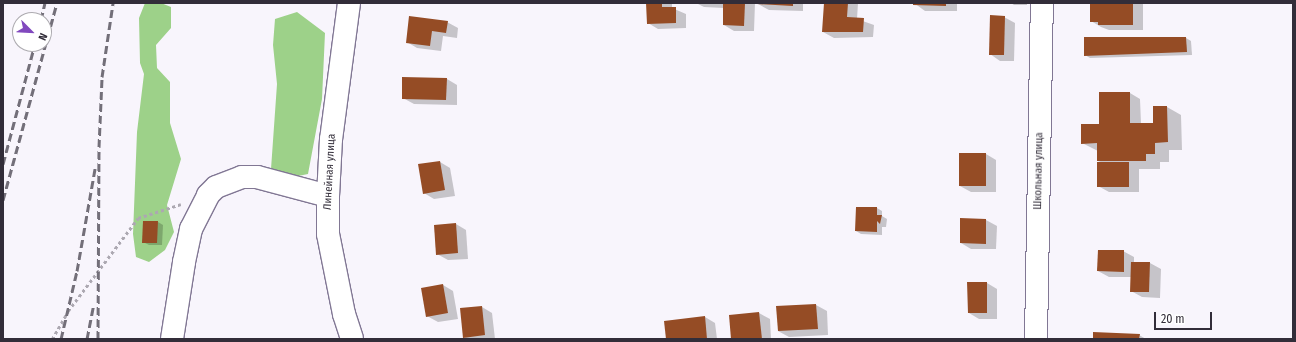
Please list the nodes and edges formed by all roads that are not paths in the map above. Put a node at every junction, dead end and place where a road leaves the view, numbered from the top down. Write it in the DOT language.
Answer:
graph roads {
  1 [pos="349,3"];
  2 [pos="1042,3"];
  3 [pos="328,196"];
  4 [pos="172,339"];
  5 [pos="352,339"];
  6 [pos="1036,339"];
  1 -- 3 [label="street, Линейная улица"];
  2 -- 6 [label="street, Школьная улица"];
  3 -- 4 [label="street"];
  3 -- 5 [label="street, Линейная улица"];
}
